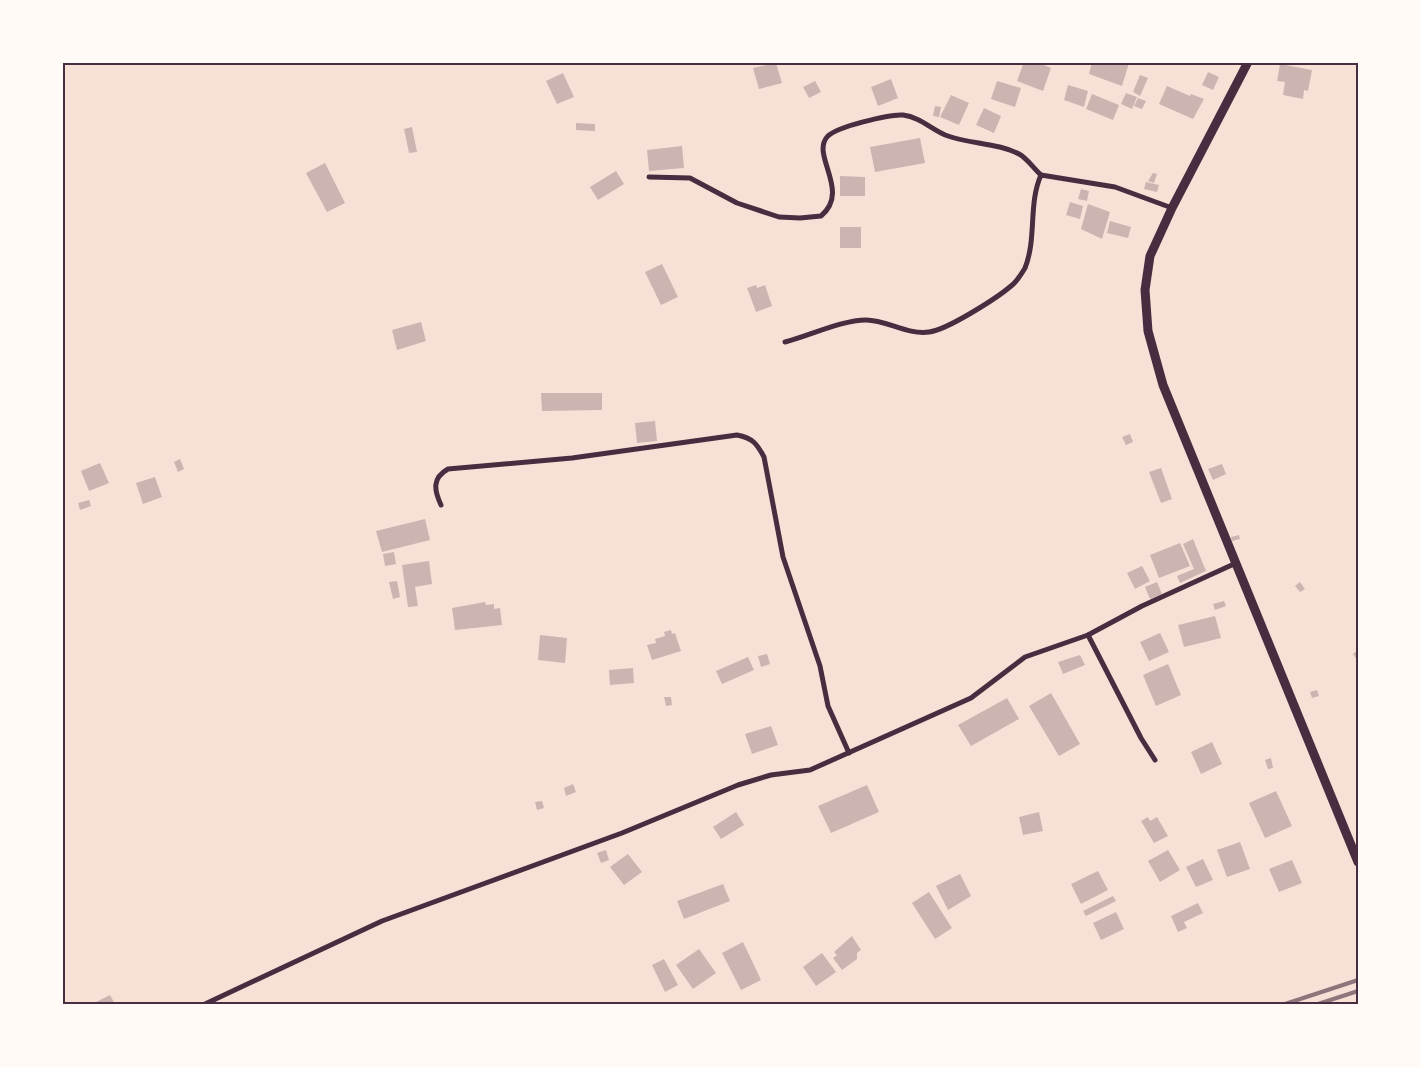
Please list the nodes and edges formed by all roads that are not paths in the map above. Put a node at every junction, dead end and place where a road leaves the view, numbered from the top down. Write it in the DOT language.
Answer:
graph roads {
  1 [pos="1248,62"];
  2 [pos="1041,175"];
  3 [pos="649,177"];
  4 [pos="1172,208"];
  5 [pos="785,342"];
  6 [pos="441,505"];
  7 [pos="1234,564"];
  8 [pos="1088,635"];
  9 [pos="849,753"];
  10 [pos="1155,760"];
  11 [pos="1358,862"];
  12 [pos="205,1004"];
  1 -- 4 [label="street"];
  2 -- 3 [label="street"];
  2 -- 4 [label="street"];
  2 -- 5 [label="street"];
  4 -- 7 [label="street"];
  6 -- 9 [label="street"];
  7 -- 8 [label="street"];
  7 -- 11 [label="street"];
  8 -- 9 [label="street"];
  8 -- 10 [label="street"];
  9 -- 12 [label="street"];
}
